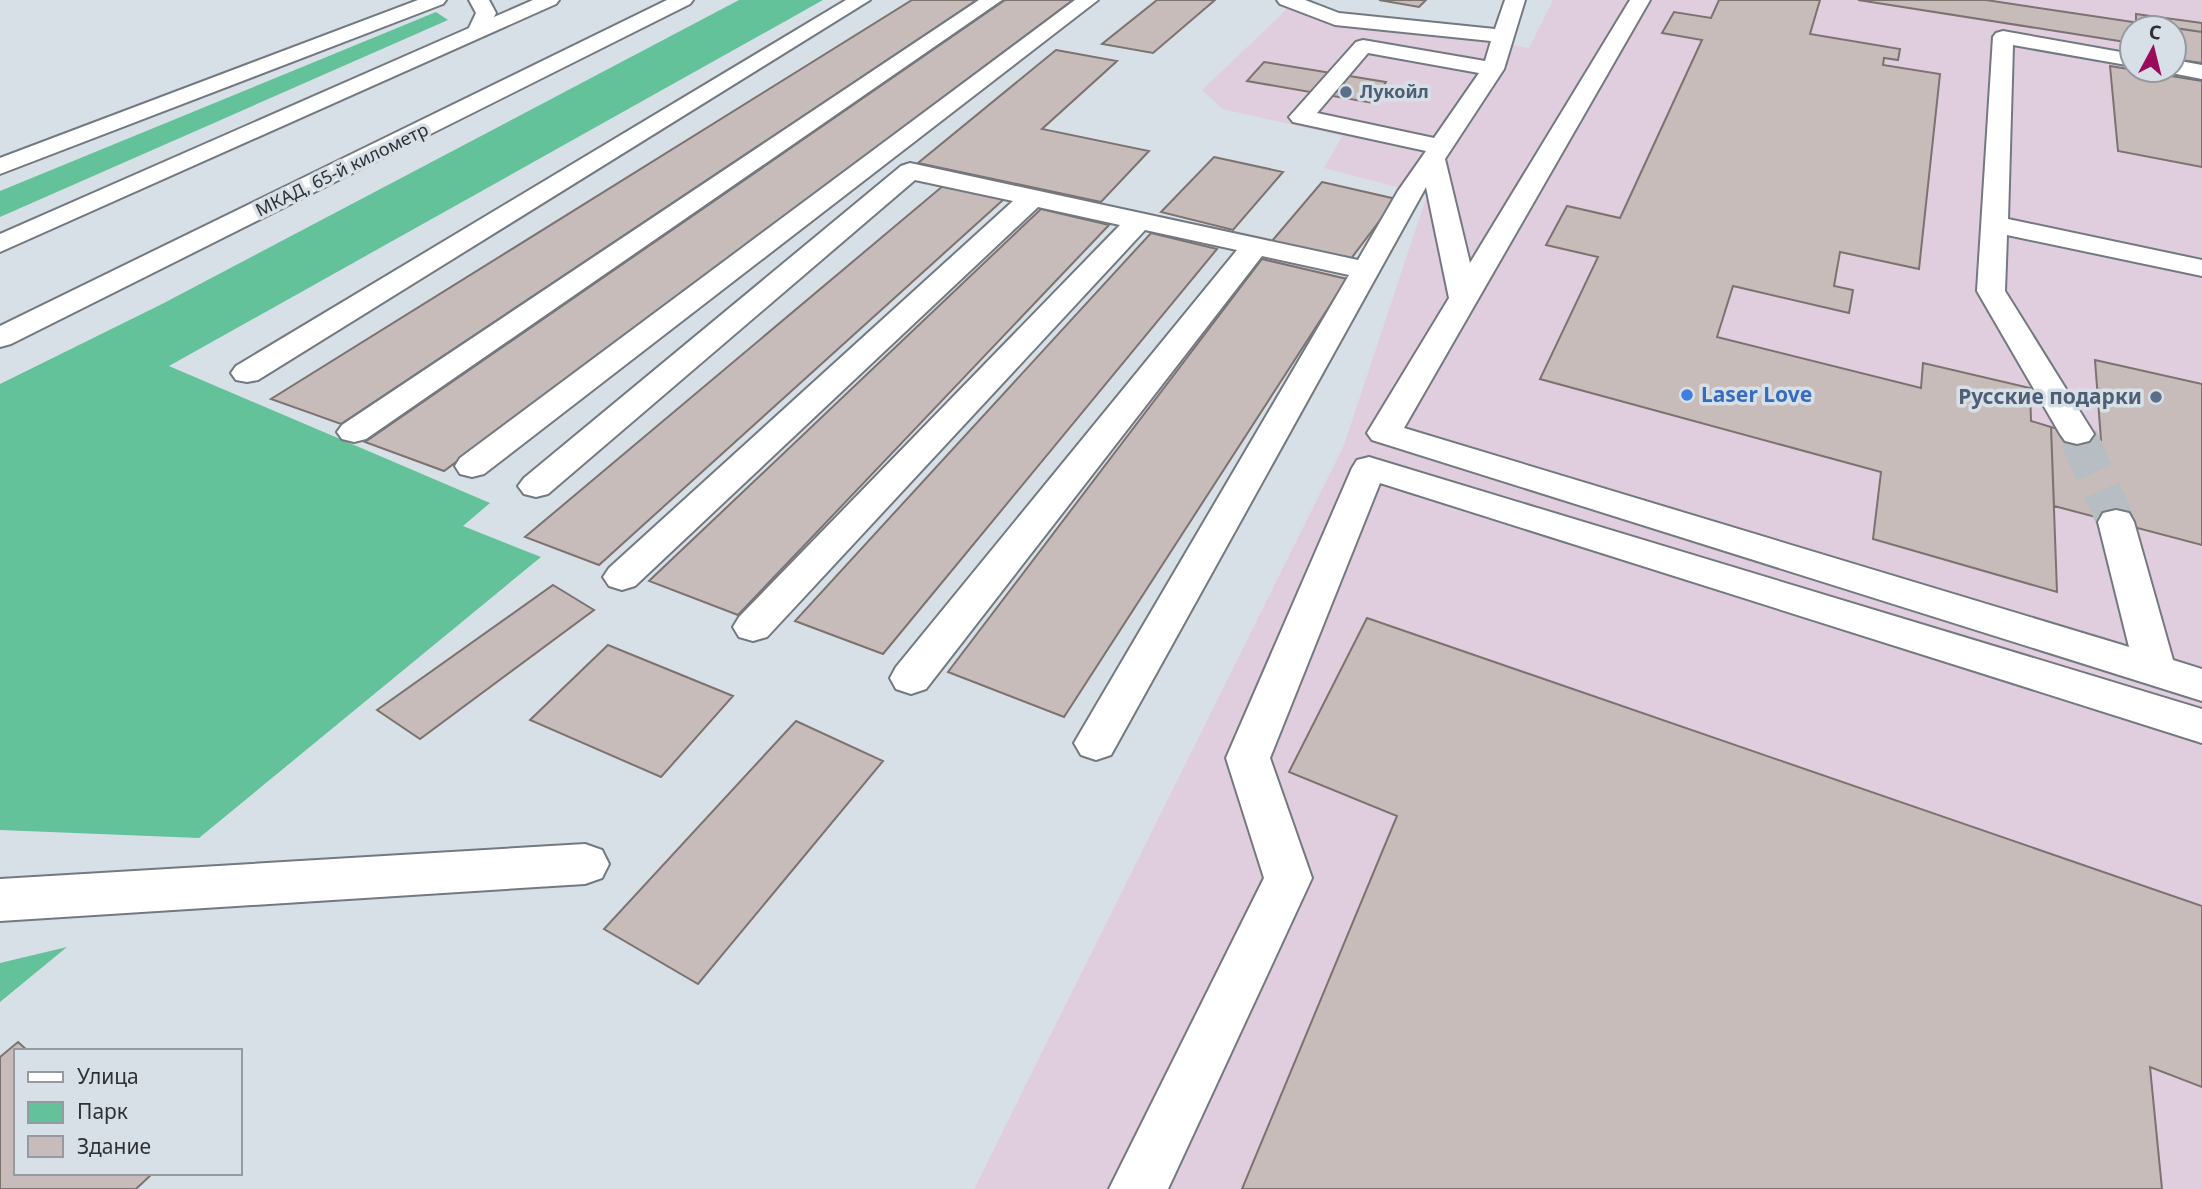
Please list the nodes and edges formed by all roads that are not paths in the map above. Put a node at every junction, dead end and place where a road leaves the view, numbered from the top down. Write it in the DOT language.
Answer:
graph roads {
  1 [pos="436,0"];
  2 [pos="479,0"];
  3 [pos="549,0"];
  4 [pos="683,0"];
  5 [pos="860,0"];
  6 [pos="992,0"];
  7 [pos="1088,0"];
  8 [pos="1287,0"];
  9 [pos="1515,0"];
  10 [pos="1640,0"];
  11 [pos="477,32"];
  12 [pos="1503,36"];
  13 [pos="2118,58"];
  14 [pos="1493,69"];
  15 [pos="1437,154"];
  16 [pos="0,167"];
  17 [pos="1032,198"];
  18 [pos="1139,221"];
  19 [pos="1994,224"];
  20 [pos="0,244"];
  21 [pos="1255,246"];
  22 [pos="2202,268"];
  23 [pos="1366,270"];
  24 [pos="1464,298"];
  25 [pos="0,338"];
  26 [pos="247,373"];
  27 [pos="354,432"];
  28 [pos="2077,434"];
  29 [pos="1376,451"];
  30 [pos="472,466"];
  31 [pos="536,486"];
  32 [pos="2116,522"];
  33 [pos="622,577"];
  34 [pos="753,627"];
  35 [pos="2155,671"];
  36 [pos="911,678"];
  37 [pos="2202,685"];
  38 [pos="2202,726"];
  39 [pos="1096,743"];
  40 [pos="585,864"];
  41 [pos="0,900"];
  42 [pos="1138,1189"];
  1 -- 16 [label="main road"];
  2 -- 11 [label="main road"];
  3 -- 11 [label="main road"];
  4 -- 25 [label="main road, МКАД, 65-й километр"];
  5 -- 26 [label="main road"];
  6 -- 27 [label="main road"];
  7 -- 30 [label="main road"];
  8 -- 12 [label="main road"];
  9 -- 12 [label="main road"];
  10 -- 24 [label="main road"];
  11 -- 20 [label="main road"];
  12 -- 14 [label="main road"];
  13 -- 19 [label="main road"];
  14 -- 15 [label="main road"];
  14 -- 15 [label="main road"];
  15 -- 23 [label="main road"];
  15 -- 24 [label="main road"];
  17 -- 18 [label="main road"];
  17 -- 31 [label="main road"];
  17 -- 33 [label="main road"];
  18 -- 21 [label="main road"];
  18 -- 34 [label="main road"];
  19 -- 22 [label="main road"];
  19 -- 28 [label="main road"];
  21 -- 23 [label="main road"];
  21 -- 36 [label="main road"];
  23 -- 39 [label="main road"];
  24 -- 29 [label="main road"];
  29 -- 35 [label="main road"];
  29 -- 38 [label="main road"];
  29 -- 42 [label="main road"];
  32 -- 35 [label="main road"];
  35 -- 37 [label="main road"];
  40 -- 41 [label="main road"];
}
